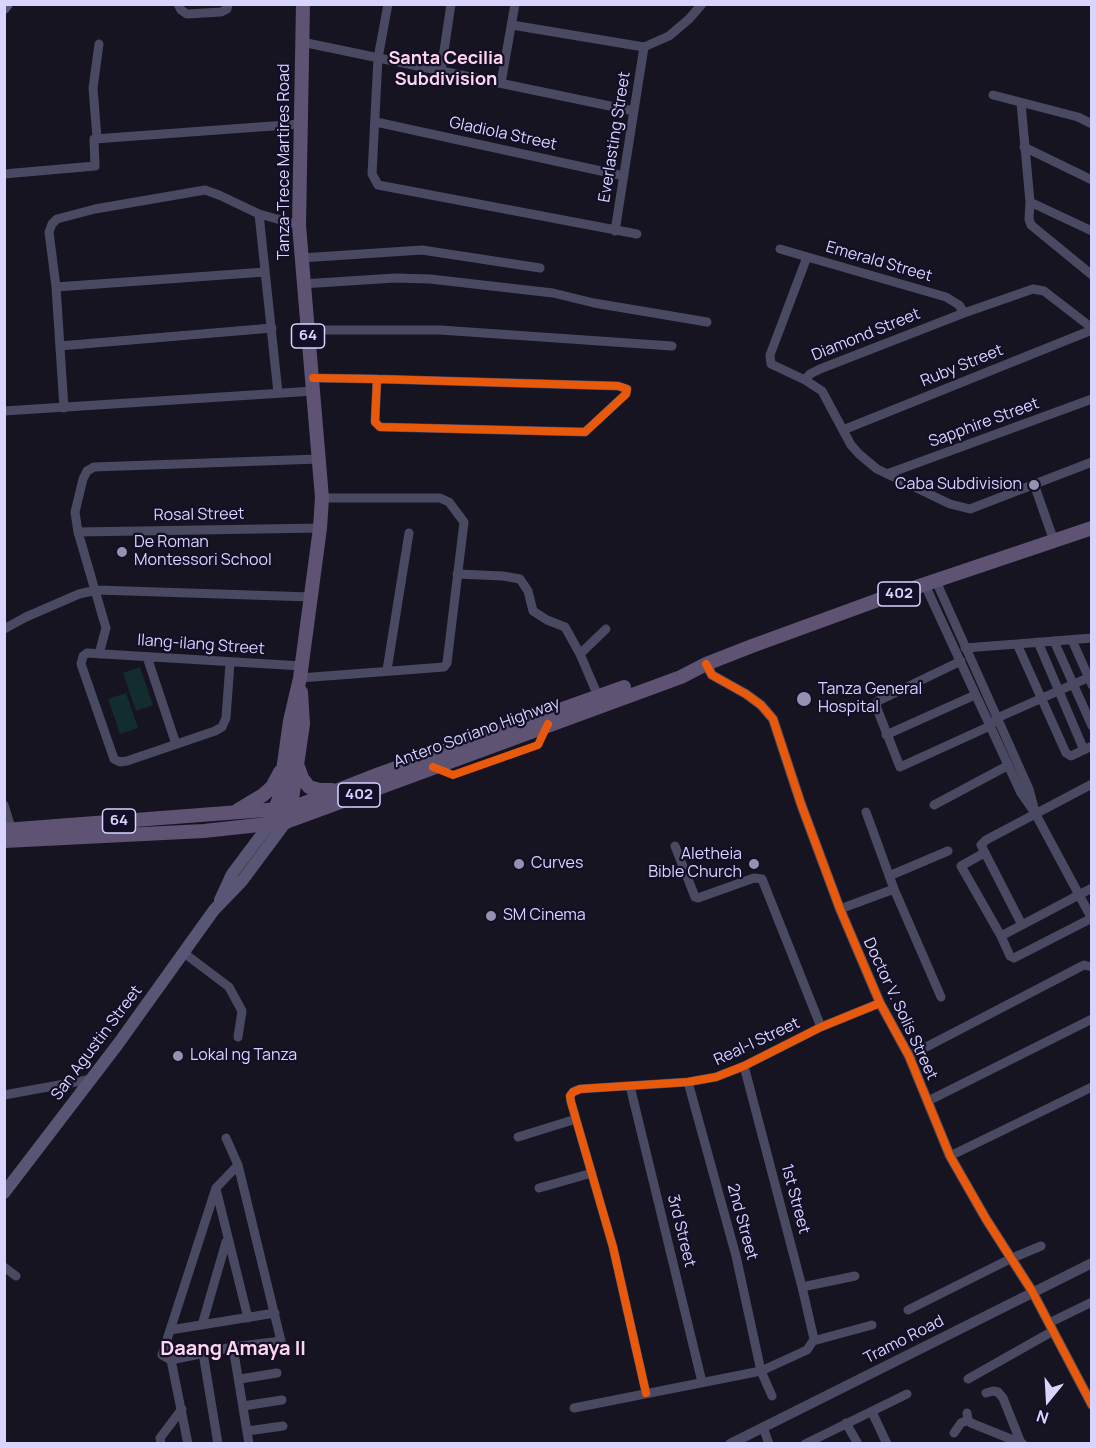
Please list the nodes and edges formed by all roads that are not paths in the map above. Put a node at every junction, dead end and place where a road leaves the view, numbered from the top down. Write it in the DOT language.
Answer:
graph roads {
  1 [pos="178,4"];
  2 [pos="228,4"];
  3 [pos="303,4"];
  4 [pos="388,4"];
  5 [pos="451,4"];
  6 [pos="515,4"];
  7 [pos="702,4"];
  8 [pos="512,25"];
  9 [pos="302,42"];
  10 [pos="99,44"];
  11 [pos="644,47"];
  12 [pos="378,58"];
  13 [pos="441,71"];
  14 [pos="501,83"];
  15 [pos="993,94"];
  16 [pos="1021,103"];
  17 [pos="634,111"];
  18 [pos="376,122"];
  19 [pos="300,124"];
  20 [pos="1092,124"];
  21 [pos="97,138"];
  22 [pos="1024,147"];
  23 [pos="4,174"];
  24 [pos="624,176"];
  25 [pos="1092,180"];
  26 [pos="1030,202"];
  27 [pos="259,214"];
  28 [pos="299,225"];
  29 [pos="615,231"];
  30 [pos="1092,231"];
  31 [pos="637,234"];
  32 [pos="780,249"];
  33 [pos="807,257"];
  34 [pos="301,258"];
  35 [pos="540,268"];
  36 [pos="265,272"];
  37 [pos="1092,274"];
  38 [pos="302,284"];
  39 [pos="56,287"];
  40 [pos="964,313"];
  41 [pos="707,321"];
  42 [pos="272,328"];
  43 [pos="1092,329"];
  44 [pos="308,330"];
  45 [pos="60,346"];
  46 [pos="672,346"];
  47 [pos="376,379"];
  48 [pos="805,380"];
  49 [pos="313,385"];
  50 [pos="278,393"];
  51 [pos="1092,399"];
  52 [pos="64,408"];
  53 [pos="4,411"];
  54 [pos="843,430"];
  55 [pos="319,459"];
  56 [pos="1092,462"];
  57 [pos="887,474"];
  58 [pos="1034,484"];
  59 [pos="322,498"];
  60 [pos="320,528"];
  61 [pos="1092,528"];
  62 [pos="78,532"];
  63 [pos="409,533"];
  64 [pos="1054,541"];
  65 [pos="457,574"];
  66 [pos="930,583"];
  67 [pos="97,590"];
  68 [pos="311,597"];
  69 [pos="4,629"];
  70 [pos="606,629"];
  71 [pos="1092,638"];
  72 [pos="1072,639"];
  73 [pos="1054,641"];
  74 [pos="1038,642"];
  75 [pos="1017,644"];
  76 [pos="965,648"];
  77 [pos="99,654"];
  78 [pos="580,654"];
  79 [pos="147,657"];
  80 [pos="961,662"];
  81 [pos="230,663"];
  82 [pos="706,664"];
  83 [pos="387,670"];
  84 [pos="301,672"];
  85 [pos="1090,680"];
  86 [pos="1073,683"];
  87 [pos="1057,691"];
  88 [pos="975,695"];
  89 [pos="598,696"];
  90 [pos="1040,699"];
  91 [pos="997,718"];
  92 [pos="990,726"];
  93 [pos="1092,726"];
  94 [pos="886,735"];
  95 [pos="176,744"];
  96 [pos="1088,748"];
  97 [pos="291,763"];
  98 [pos="1007,766"];
  99 [pos="1021,784"];
  100 [pos="1092,784"];
  101 [pos="337,790"];
  102 [pos="4,805"];
  103 [pos="934,805"];
  104 [pos="292,808"];
  105 [pos="275,810"];
  106 [pos="232,812"];
  107 [pos="866,812"];
  108 [pos="1035,813"];
  109 [pos="286,822"];
  110 [pos="268,825"];
  111 [pos="9,835"];
  112 [pos="675,846"];
  113 [pos="948,851"];
  114 [pos="984,853"];
  115 [pos="889,876"];
  116 [pos="1092,888"];
  117 [pos="894,889"];
  118 [pos="1078,895"];
  119 [pos="840,909"];
  120 [pos="214,910"];
  121 [pos="1091,917"];
  122 [pos="1022,925"];
  123 [pos="1000,936"];
  124 [pos="184,953"];
  125 [pos="1092,967"];
  126 [pos="941,997"];
  127 [pos="880,1003"];
  128 [pos="1092,1019"];
  129 [pos="821,1027"];
  130 [pos="238,1037"];
  131 [pos="909,1056"];
  132 [pos="744,1066"];
  133 [pos="92,1079"];
  134 [pos="688,1082"];
  135 [pos="630,1086"];
  136 [pos="1092,1088"];
  137 [pos="4,1095"];
  138 [pos="928,1101"];
  139 [pos="576,1119"];
  140 [pos="518,1137"];
  141 [pos="226,1138"];
  142 [pos="950,1156"];
  143 [pos="238,1165"];
  144 [pos="592,1173"];
  145 [pos="216,1188"];
  146 [pos="539,1188"];
  147 [pos="4,1193"];
  148 [pos="227,1239"];
  149 [pos="1041,1246"];
  150 [pos="1010,1259"];
  151 [pos="1092,1263"];
  152 [pos="4,1267"];
  153 [pos="16,1276"];
  154 [pos="855,1276"];
  155 [pos="802,1287"];
  156 [pos="1032,1291"];
  157 [pos="1092,1302"];
  158 [pos="908,1310"];
  159 [pos="275,1313"];
  160 [pos="248,1318"];
  161 [pos="202,1325"];
  162 [pos="872,1325"];
  163 [pos="1051,1327"];
  164 [pos="170,1330"];
  165 [pos="813,1341"];
  166 [pos="233,1347"];
  167 [pos="203,1353"];
  168 [pos="171,1360"];
  169 [pos="761,1371"];
  170 [pos="277,1373"];
  171 [pos="240,1379"];
  172 [pos="968,1379"];
  173 [pos="702,1382"];
  174 [pos="986,1393"];
  175 [pos="646,1394"];
  176 [pos="907,1394"];
  177 [pos="772,1396"];
  178 [pos="282,1400"];
  179 [pos="243,1406"];
  180 [pos="1092,1406"];
  181 [pos="574,1408"];
  182 [pos="182,1409"];
  183 [pos="872,1412"];
  184 [pos="846,1423"];
  185 [pos="283,1426"];
  186 [pos="763,1427"];
  187 [pos="248,1431"];
  188 [pos="954,1433"];
  189 [pos="825,1439"];
  190 [pos="1003,1440"];
  191 [pos="161,1443"];
  192 [pos="188,1443"];
  193 [pos="218,1443"];
  194 [pos="249,1443"];
  195 [pos="730,1443"];
  196 [pos="769,1443"];
  197 [pos="805,1443"];
  198 [pos="858,1443"];
  199 [pos="887,1443"];
  200 [pos="1022,1443"];
  1 -- 2 [label="street"];
  3 -- 9 [label="main road, Tanza-Trece Martires Road / 64"];
  4 -- 12 [label="street"];
  5 -- 13 [label="street"];
  6 -- 8 [label="street"];
  7 -- 11 [label="street"];
  8 -- 11 [label="street"];
  8 -- 14 [label="street"];
  9 -- 12 [label="street"];
  9 -- 19 [label="main road, Tanza-Trece Martires Road / 64"];
  10 -- 21 [label="street"];
  11 -- 17 [label="street, Everlasting Street"];
  12 -- 13 [label="street"];
  12 -- 18 [label="street"];
  13 -- 14 [label="street"];
  14 -- 17 [label="street"];
  15 -- 16 [label="street"];
  16 -- 20 [label="street"];
  16 -- 22 [label="street"];
  17 -- 24 [label="street, Everlasting Street"];
  18 -- 24 [label="street, Gladiola Street"];
  18 -- 29 [label="street"];
  19 -- 21 [label="street"];
  19 -- 28 [label="main road, Tanza-Trece Martires Road / 64"];
  21 -- 23 [label="street"];
  22 -- 25 [label="street"];
  22 -- 26 [label="street"];
  24 -- 29 [label="street, Everlasting Street"];
  26 -- 30 [label="street"];
  26 -- 37 [label="street"];
  27 -- 28 [label="street"];
  27 -- 36 [label="street"];
  27 -- 39 [label="street"];
  28 -- 34 [label="main road, Tanza-Trece Martires Road / 64"];
  29 -- 31 [label="street"];
  32 -- 33 [label="street, Emerald Street"];
  33 -- 40 [label="street, Emerald Street"];
  33 -- 48 [label="street"];
  34 -- 35 [label="street"];
  34 -- 38 [label="main road, Tanza-Trece Martires Road / 64"];
  36 -- 39 [label="street"];
  36 -- 42 [label="street"];
  38 -- 41 [label="street"];
  38 -- 44 [label="main road, Tanza-Trece Martires Road / 64"];
  39 -- 45 [label="street"];
  40 -- 43 [label="street, Diamond Street"];
  40 -- 48 [label="street, Diamond Street"];
  42 -- 45 [label="street"];
  42 -- 50 [label="street"];
  43 -- 54 [label="street, Ruby Street"];
  44 -- 46 [label="street"];
  44 -- 49 [label="main road, Tanza-Trece Martires Road / 64"];
  45 -- 52 [label="street"];
  47 -- 47 [label="street"];
  47 -- 49 [label="street"];
  48 -- 54 [label="street, Diamond Street"];
  49 -- 50 [label="street"];
  49 -- 55 [label="main road, Tanza-Trece Martires Road / 64"];
  50 -- 52 [label="street"];
  51 -- 57 [label="street, Sapphire Street"];
  52 -- 53 [label="street"];
  54 -- 57 [label="street, Diamond Street"];
  55 -- 59 [label="main road, Tanza-Trece Martires Road / 64"];
  55 -- 62 [label="street"];
  56 -- 58 [label="street, Diamond Street"];
  57 -- 58 [label="street, Diamond Street"];
  58 -- 64 [label="street"];
  59 -- 60 [label="main road, Tanza-Trece Martires Road / 64"];
  59 -- 65 [label="street"];
  60 -- 62 [label="street, Rosal Street"];
  60 -- 68 [label="main road, Tanza-Trece Martires Road / 64"];
  61 -- 64 [label="main road, Antero Soriano Highway / 402"];
  62 -- 67 [label="street"];
  63 -- 83 [label="street"];
  64 -- 66 [label="main road, Antero Soriano Highway / 402"];
  65 -- 78 [label="street"];
  65 -- 83 [label="street, Ilang-ilang Street"];
  66 -- 76 [label="street"];
  66 -- 80 [label="street"];
  66 -- 82 [label="main road, Antero Soriano Highway / 402"];
  67 -- 68 [label="street"];
  67 -- 69 [label="street"];
  67 -- 77 [label="street"];
  68 -- 84 [label="main road, Tanza-Trece Martires Road / 64"];
  70 -- 78 [label="street"];
  71 -- 72 [label="street"];
  72 -- 73 [label="street"];
  72 -- 85 [label="street"];
  73 -- 74 [label="street"];
  73 -- 86 [label="street"];
  74 -- 75 [label="street"];
  74 -- 87 [label="street"];
  75 -- 76 [label="street"];
  75 -- 90 [label="street"];
  76 -- 91 [label="street"];
  77 -- 79 [label="street, Ilang-ilang Street"];
  77 -- 95 [label="street"];
  78 -- 89 [label="street"];
  79 -- 81 [label="street, Ilang-ilang Street"];
  79 -- 95 [label="street"];
  80 -- 88 [label="street"];
  80 -- 94 [label="street"];
  81 -- 84 [label="street, Ilang-ilang Street"];
  81 -- 95 [label="street"];
  82 -- 89 [label="main road, Antero Soriano Highway / 402"];
  82 -- 109 [label="main road, Antero Soriano Highway / 402"];
  82 -- 119 [label="street, Doctor V. Solis Street"];
  83 -- 84 [label="street, Ilang-ilang Street"];
  84 -- 97 [label="main road, Tanza-Trece Martires Road / 64"];
  85 -- 86 [label="street"];
  86 -- 87 [label="street"];
  86 -- 93 [label="street"];
  87 -- 90 [label="street"];
  87 -- 96 [label="street"];
  88 -- 92 [label="street"];
  88 -- 94 [label="street"];
  89 -- 101 [label="main road, Antero Soriano Highway / 402"];
  90 -- 91 [label="street"];
  90 -- 96 [label="street"];
  91 -- 92 [label="street"];
  91 -- 99 [label="street"];
  92 -- 94 [label="street"];
  92 -- 98 [label="street"];
  97 -- 101 [label="main road"];
  97 -- 104 [label="main road, Tanza-Trece Martires Road / 64"];
  97 -- 105 [label="main road, Tanza-Trece Martires Road / 64"];
  97 -- 106 [label="main road"];
  98 -- 99 [label="street"];
  98 -- 103 [label="street"];
  99 -- 108 [label="street"];
  100 -- 108 [label="street"];
  101 -- 104 [label="main road, Antero Soriano Highway / 402"];
  102 -- 111 [label="street"];
  104 -- 105 [label="main road, Antero Soriano Highway / 64"];
  104 -- 109 [label="main road, Tanza-Trece Martires Road / 64"];
  105 -- 106 [label="main road, Antero Soriano Highway / 64"];
  105 -- 110 [label="main road, Tanza-Trece Martires Road / 64"];
  106 -- 111 [label="main road, Antero Soriano Highway / 64"];
  107 -- 115 [label="street"];
  108 -- 114 [label="street"];
  108 -- 118 [label="street"];
  109 -- 110 [label="main road, Antero Soriano Highway / 64"];
  109 -- 120 [label="main road, San Agustin Street"];
  110 -- 111 [label="main road, Antero Soriano Highway / 64"];
  110 -- 120 [label="main road, San Agustin Street"];
  112 -- 129 [label="street"];
  113 -- 115 [label="street"];
  114 -- 122 [label="street"];
  114 -- 123 [label="street"];
  115 -- 117 [label="street"];
  116 -- 118 [label="street"];
  117 -- 119 [label="street"];
  117 -- 126 [label="street"];
  118 -- 121 [label="street"];
  118 -- 122 [label="street"];
  119 -- 127 [label="street, Doctor V. Solis Street"];
  120 -- 124 [label="main road, San Agustin Street"];
  121 -- 123 [label="street"];
  122 -- 123 [label="street"];
  124 -- 130 [label="street"];
  124 -- 133 [label="main road, San Agustin Street"];
  125 -- 131 [label="street"];
  127 -- 129 [label="street, Real-I Street"];
  127 -- 131 [label="street, Doctor V. Solis Street"];
  128 -- 138 [label="street"];
  129 -- 132 [label="street, Real-I Street"];
  131 -- 138 [label="street, Doctor V. Solis Street"];
  132 -- 134 [label="street, Real-I Street"];
  132 -- 155 [label="street, 1st Street"];
  133 -- 137 [label="street"];
  133 -- 147 [label="main road, San Agustin Street"];
  134 -- 135 [label="street, Real-I Street"];
  134 -- 169 [label="street, 2nd Street"];
  135 -- 139 [label="street, Real-I Street"];
  135 -- 173 [label="street, 3rd Street"];
  136 -- 142 [label="street"];
  138 -- 142 [label="street, Doctor V. Solis Street"];
  139 -- 140 [label="street"];
  139 -- 144 [label="street"];
  141 -- 143 [label="street"];
  142 -- 150 [label="street, Doctor V. Solis Street"];
  143 -- 145 [label="street"];
  143 -- 159 [label="street"];
  144 -- 146 [label="street"];
  144 -- 175 [label="street"];
  145 -- 148 [label="street"];
  145 -- 164 [label="street"];
  148 -- 160 [label="street"];
  148 -- 161 [label="street"];
  149 -- 150 [label="street"];
  150 -- 156 [label="street, Doctor V. Solis Street"];
  150 -- 158 [label="street"];
  151 -- 156 [label="street, Tramo Road"];
  152 -- 153 [label="street"];
  154 -- 155 [label="street"];
  155 -- 165 [label="street, 1st Street"];
  156 -- 163 [label="street, Doctor V. Solis Street"];
  156 -- 186 [label="street, Tramo Road"];
  157 -- 163 [label="street"];
  159 -- 160 [label="street"];
  159 -- 166 [label="street"];
  160 -- 161 [label="street"];
  161 -- 164 [label="street"];
  162 -- 165 [label="street"];
  163 -- 172 [label="street"];
  163 -- 180 [label="street, Doctor V. Solis Street"];
  164 -- 168 [label="street"];
  165 -- 169 [label="street"];
  166 -- 167 [label="street"];
  166 -- 171 [label="street"];
  167 -- 168 [label="street"];
  167 -- 193 [label="street"];
  168 -- 182 [label="street"];
  169 -- 173 [label="street"];
  169 -- 177 [label="street, 2nd Street"];
  170 -- 171 [label="street"];
  171 -- 179 [label="street"];
  173 -- 175 [label="street"];
  174 -- 200 [label="street"];
  175 -- 181 [label="street"];
  176 -- 183 [label="street"];
  178 -- 179 [label="street"];
  179 -- 187 [label="street"];
  182 -- 191 [label="street"];
  182 -- 192 [label="street"];
  183 -- 184 [label="street"];
  183 -- 199 [label="street"];
  184 -- 189 [label="street"];
  184 -- 198 [label="street"];
  185 -- 187 [label="street"];
  186 -- 195 [label="street, Tramo Road"];
  186 -- 196 [label="street"];
  187 -- 194 [label="street"];
  188 -- 190 [label="street"];
  189 -- 197 [label="street"];
  190 -- 200 [label="street"];
}
